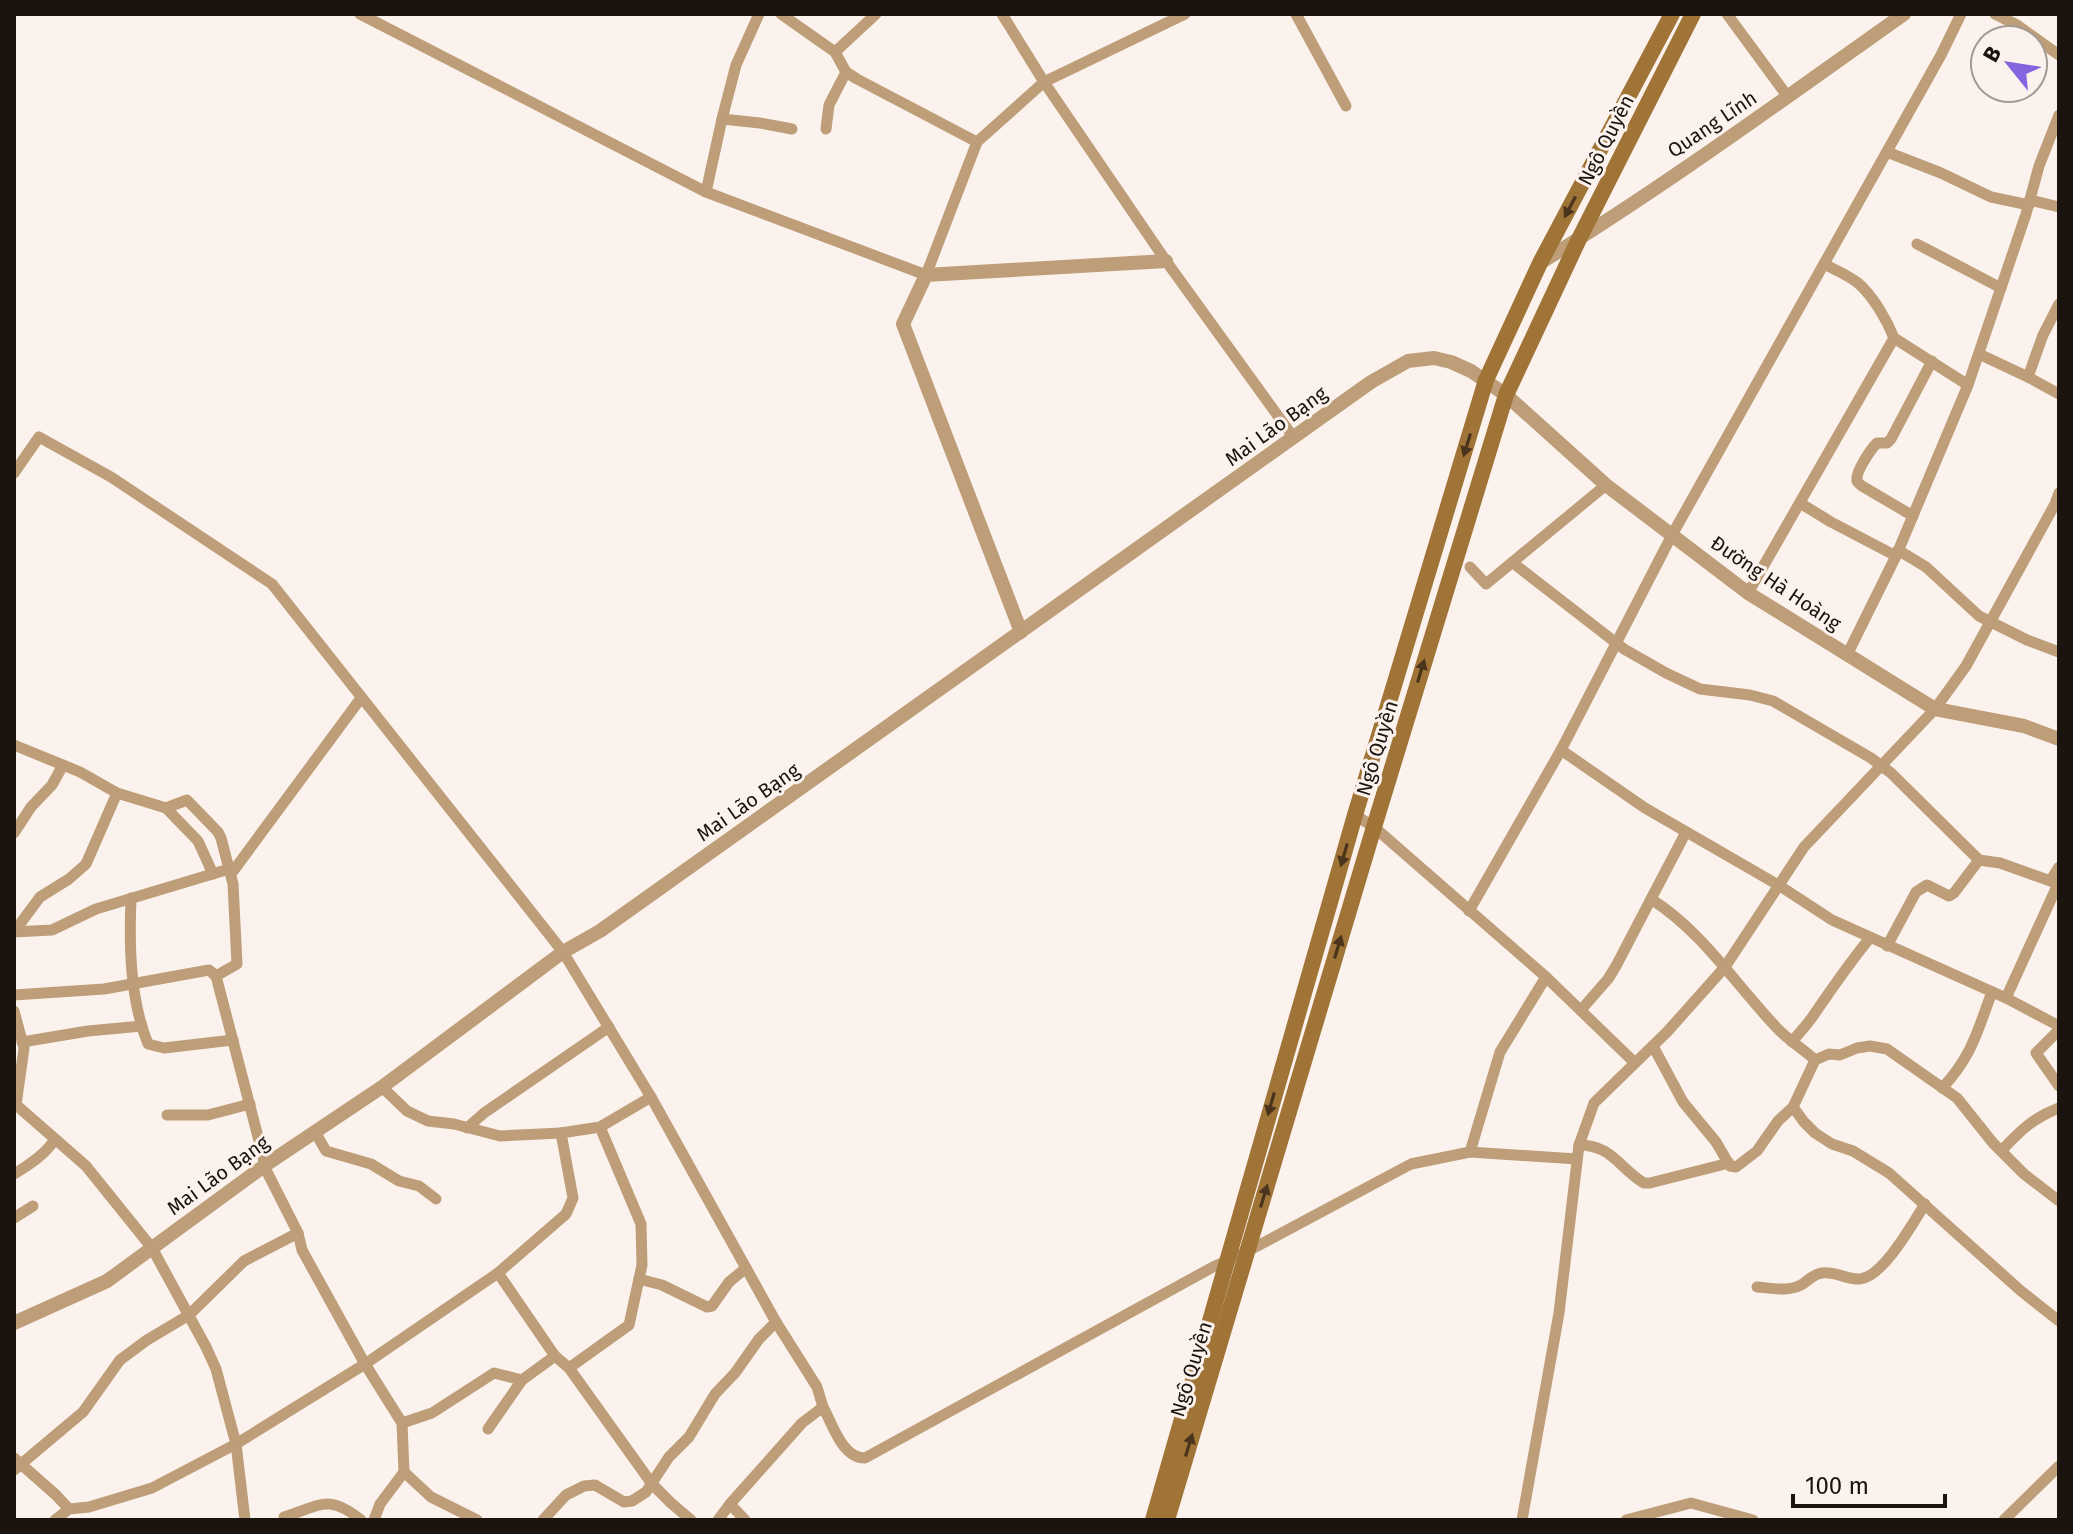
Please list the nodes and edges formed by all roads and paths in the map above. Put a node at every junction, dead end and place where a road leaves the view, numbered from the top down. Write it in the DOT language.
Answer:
graph roads {
  1 [pos="360,14"];
  2 [pos="781,14"];
  3 [pos="876,14"];
  4 [pos="1002,14"];
  5 [pos="1185,14"];
  6 [pos="1296,14"];
  7 [pos="1672,14"];
  8 [pos="1693,14"];
  9 [pos="1727,14"];
  10 [pos="1904,14"];
  11 [pos="1961,14"];
  12 [pos="1995,14"];
  13 [pos="756,15"];
  14 [pos="835,52"];
  15 [pos="2059,55"];
  16 [pos="846,72"];
  17 [pos="1044,82"];
  18 [pos="1788,97"];
  19 [pos="1346,106"];
  20 [pos="2059,115"];
  21 [pos="722,119"];
  22 [pos="792,129"];
  23 [pos="826,129"];
  24 [pos="977,142"];
  25 [pos="1887,152"];
  26 [pos="706,192"];
  27 [pos="2029,203"];
  28 [pos="2059,207"];
  29 [pos="1579,239"];
  30 [pos="1917,244"];
  31 [pos="1166,261"];
  32 [pos="1540,263"];
  33 [pos="1824,264"];
  34 [pos="926,275"];
  35 [pos="2001,288"];
  36 [pos="2059,304"];
  37 [pos="1894,338"];
  38 [pos="1979,354"];
  39 [pos="1932,361"];
  40 [pos="2028,377"];
  41 [pos="1486,380"];
  42 [pos="1968,385"];
  43 [pos="2059,394"];
  44 [pos="1506,395"];
  45 [pos="1294,438"];
  46 [pos="14,473"];
  47 [pos="1606,485"];
  48 [pos="2059,493"];
  49 [pos="1800,503"];
  50 [pos="1913,516"];
  51 [pos="1672,535"];
  52 [pos="1897,553"];
  53 [pos="1513,563"];
  54 [pos="1470,567"];
  55 [pos="1748,593"];
  56 [pos="1990,621"];
  57 [pos="1021,632"];
  58 [pos="1616,643"];
  59 [pos="2059,652"];
  60 [pos="1847,655"];
  61 [pos="361,698"];
  62 [pos="1935,709"];
  63 [pos="2059,739"];
  64 [pos="14,745"];
  65 [pos="1561,750"];
  66 [pos="63,765"];
  67 [pos="1881,765"];
  68 [pos="117,793"];
  69 [pos="166,808"];
  70 [pos="1355,815"];
  71 [pos="1374,827"];
  72 [pos="1686,832"];
  73 [pos="14,833"];
  74 [pos="1979,860"];
  75 [pos="2059,867"];
  76 [pos="230,872"];
  77 [pos="213,874"];
  78 [pos="2056,883"];
  79 [pos="1780,886"];
  80 [pos="131,898"];
  81 [pos="1651,899"];
  82 [pos="1469,911"];
  83 [pos="14,932"];
  84 [pos="1870,938"];
  85 [pos="1887,946"];
  86 [pos="563,952"];
  87 [pos="1725,967"];
  88 [pos="216,976"];
  89 [pos="1546,977"];
  90 [pos="134,985"];
  91 [pos="1992,992"];
  92 [pos="14,995"];
  93 [pos="2006,998"];
  94 [pos="1581,1010"];
  95 [pos="14,1011"];
  96 [pos="142,1026"];
  97 [pos="609,1027"];
  98 [pos="2059,1028"];
  99 [pos="233,1040"];
  100 [pos="22,1042"];
  101 [pos="1792,1042"];
  102 [pos="1653,1046"];
  103 [pos="1815,1060"];
  104 [pos="1634,1062"];
  105 [pos="2059,1086"];
  106 [pos="382,1087"];
  107 [pos="1942,1088"];
  108 [pos="651,1097"];
  109 [pos="15,1104"];
  110 [pos="250,1104"];
  111 [pos="1793,1107"];
  112 [pos="2059,1108"];
  113 [pos="167,1115"];
  114 [pos="600,1127"];
  115 [pos="467,1128"];
  116 [pos="315,1132"];
  117 [pos="561,1133"];
  118 [pos="55,1139"];
  119 [pos="1579,1145"];
  120 [pos="2002,1150"];
  121 [pos="1470,1152"];
  122 [pos="1577,1159"];
  123 [pos="1729,1163"];
  124 [pos="264,1166"];
  125 [pos="14,1174"];
  126 [pos="436,1199"];
  127 [pos="2059,1201"];
  128 [pos="1925,1204"];
  129 [pos="33,1206"];
  130 [pos="14,1218"];
  131 [pos="298,1233"];
  132 [pos="152,1248"];
  133 [pos="1248,1251"];
  134 [pos="1227,1260"];
  135 [pos="746,1268"];
  136 [pos="498,1273"];
  137 [pos="639,1279"];
  138 [pos="1757,1287"];
  139 [pos="189,1315"];
  140 [pos="2059,1321"];
  141 [pos="776,1322"];
  142 [pos="14,1323"];
  143 [pos="555,1356"];
  144 [pos="365,1364"];
  145 [pos="569,1368"];
  146 [pos="522,1380"];
  147 [pos="823,1407"];
  148 [pos="402,1423"];
  149 [pos="488,1429"];
  150 [pos="236,1444"];
  151 [pos="16,1464"];
  152 [pos="2059,1466"];
  153 [pos="404,1472"];
  154 [pos="652,1484"];
  155 [pos="730,1504"];
  156 [pos="89,1507"];
  157 [pos="69,1509"];
  158 [pos="281,1519"];
  159 [pos="55,1520"];
  160 [pos="95,1520"];
  161 [pos="245,1520"];
  162 [pos="361,1520"];
  163 [pos="374,1520"];
  164 [pos="477,1520"];
  165 [pos="543,1520"];
  166 [pos="691,1520"];
  167 [pos="718,1520"];
  168 [pos="745,1520"];
  169 [pos="1153,1520"];
  170 [pos="1167,1520"];
  171 [pos="1522,1520"];
  172 [pos="1626,1520"];
  173 [pos="1753,1520"];
  174 [pos="2004,1520"];
  1 -- 26 [label="street"];
  2 -- 14 [label="street"];
  3 -- 14 [label="street"];
  4 -- 17 [label="street"];
  5 -- 17 [label="street"];
  6 -- 19 [label="street"];
  7 -- 32 [label="main road, Ngô Quyền, one-way"];
  8 -- 29 [label="main road, Ngô Quyền"];
  9 -- 18 [label="street"];
  10 -- 18 [label="street, Quang Lĩnh"];
  11 -- 25 [label="street"];
  12 -- 15 [label="street"];
  13 -- 21 [label="street"];
  14 -- 16 [label="street"];
  16 -- 23 [label="street"];
  16 -- 24 [label="street"];
  17 -- 24 [label="street"];
  17 -- 31 [label="street"];
  18 -- 29 [label="street, Quang Lĩnh"];
  20 -- 27 [label="street"];
  21 -- 22 [label="street"];
  21 -- 26 [label="street"];
  24 -- 34 [label="street"];
  25 -- 27 [label="street"];
  25 -- 33 [label="street"];
  26 -- 34 [label="street"];
  27 -- 28 [label="street"];
  27 -- 35 [label="street"];
  29 -- 32 [label="street, Quang Lĩnh"];
  29 -- 44 [label="main road, Ngô Quyền"];
  30 -- 35 [label="street"];
  31 -- 34 [label="street"];
  31 -- 45 [label="street"];
  32 -- 41 [label="main road, Ngô Quyền"];
  33 -- 37 [label="street"];
  33 -- 51 [label="street"];
  34 -- 57 [label="street"];
  35 -- 38 [label="street"];
  36 -- 40 [label="street"];
  37 -- 39 [label="street"];
  37 -- 49 [label="street"];
  38 -- 40 [label="street"];
  38 -- 42 [label="street"];
  39 -- 42 [label="street"];
  39 -- 50 [label="street"];
  40 -- 43 [label="street"];
  41 -- 44 [label="street, Mai Lão Bạng"];
  41 -- 45 [label="street, Mai Lão Bạng"];
  41 -- 70 [label="main road, Ngô Quyền, one-way"];
  42 -- 50 [label="street"];
  44 -- 47 [label="street, Đường Hà Hoàng"];
  71 -- 44 [label="main road, Ngô Quyền, one-way"];
  45 -- 57 [label="street, Mai Lão Bạng"];
  46 -- 61 [label="street"];
  47 -- 51 [label="street, Đường Hà Hoàng"];
  47 -- 53 [label="street"];
  48 -- 56 [label="street"];
  49 -- 52 [label="street"];
  49 -- 55 [label="street"];
  50 -- 52 [label="street"];
  51 -- 55 [label="street, Đường Hà Hoàng"];
  51 -- 58 [label="street"];
  52 -- 56 [label="street"];
  52 -- 60 [label="street"];
  53 -- 54 [label="street"];
  53 -- 58 [label="street"];
  55 -- 60 [label="street, Đường Hà Hoàng"];
  56 -- 59 [label="street"];
  56 -- 62 [label="street"];
  57 -- 86 [label="street, Mai Lão Bạng"];
  58 -- 65 [label="street"];
  58 -- 67 [label="street"];
  60 -- 62 [label="street, Đường Hà Hoàng"];
  61 -- 76 [label="street"];
  61 -- 86 [label="street"];
  62 -- 63 [label="street, Đường Hà Hoàng"];
  62 -- 67 [label="street"];
  64 -- 66 [label="street"];
  65 -- 72 [label="street"];
  65 -- 82 [label="street"];
  66 -- 68 [label="street"];
  66 -- 73 [label="street"];
  67 -- 74 [label="street"];
  67 -- 79 [label="street"];
  68 -- 69 [label="street"];
  68 -- 83 [label="street"];
  69 -- 76 [label="street"];
  69 -- 77 [label="street"];
  70 -- 71 [label="street"];
  70 -- 134 [label="main road, Ngô Quyền, one-way"];
  71 -- 82 [label="street"];
  133 -- 71 [label="main road, Ngô Quyền, one-way"];
  72 -- 79 [label="street"];
  72 -- 81 [label="street"];
  74 -- 78 [label="street"];
  74 -- 85 [label="street"];
  75 -- 78 [label="street"];
  76 -- 77 [label="street"];
  76 -- 88 [label="street"];
  77 -- 80 [label="street"];
  78 -- 93 [label="street"];
  79 -- 84 [label="street"];
  79 -- 87 [label="street"];
  80 -- 83 [label="street"];
  80 -- 90 [label="street"];
  81 -- 87 [label="street"];
  81 -- 94 [label="street"];
  82 -- 89 [label="street"];
  84 -- 85 [label="street"];
  84 -- 101 [label="street"];
  85 -- 91 [label="street"];
  86 -- 97 [label="street"];
  86 -- 106 [label="street, Mai Lão Bạng"];
  87 -- 101 [label="street"];
  87 -- 102 [label="street"];
  88 -- 90 [label="street"];
  88 -- 99 [label="street"];
  89 -- 94 [label="street"];
  89 -- 121 [label="street"];
  90 -- 92 [label="street"];
  90 -- 96 [label="street"];
  91 -- 93 [label="street"];
  91 -- 107 [label="street"];
  93 -- 98 [label="street"];
  94 -- 104 [label="street"];
  95 -- 100 [label="street"];
  96 -- 99 [label="street"];
  96 -- 100 [label="street"];
  97 -- 108 [label="street"];
  97 -- 115 [label="street"];
  98 -- 105 [label="street"];
  99 -- 110 [label="street"];
  100 -- 109 [label="street"];
  101 -- 103 [label="street"];
  102 -- 104 [label="street"];
  102 -- 123 [label="street"];
  103 -- 107 [label="street"];
  103 -- 111 [label="street"];
  104 -- 119 [label="street"];
  106 -- 115 [label="street"];
  106 -- 116 [label="street, Mai Lão Bạng"];
  107 -- 120 [label="street"];
  108 -- 114 [label="street"];
  108 -- 135 [label="street"];
  109 -- 118 [label="street"];
  110 -- 113 [label="street"];
  110 -- 124 [label="street"];
  111 -- 123 [label="street"];
  111 -- 128 [label="street"];
  112 -- 120 [label="street"];
  114 -- 117 [label="street"];
  114 -- 137 [label="street"];
  115 -- 117 [label="street"];
  116 -- 124 [label="street, Mai Lão Bạng"];
  116 -- 126 [label="street"];
  117 -- 136 [label="street"];
  118 -- 125 [label="street"];
  118 -- 132 [label="street"];
  119 -- 122 [label="street"];
  119 -- 123 [label="street"];
  120 -- 127 [label="street"];
  121 -- 122 [label="street"];
  121 -- 133 [label="street"];
  122 -- 171 [label="street"];
  124 -- 131 [label="street"];
  124 -- 132 [label="street, Mai Lão Bạng"];
  128 -- 138 [label="street"];
  128 -- 140 [label="street"];
  129 -- 130 [label="street"];
  131 -- 139 [label="street"];
  131 -- 144 [label="street"];
  132 -- 139 [label="street"];
  132 -- 142 [label="street, Mai Lão Bạng"];
  133 -- 134 [label="street"];
  170 -- 133 [label="main road, Ngô Quyền, one-way"];
  134 -- 147 [label="street"];
  134 -- 169 [label="main road, Ngô Quyền"];
  135 -- 137 [label="street"];
  135 -- 141 [label="street"];
  136 -- 143 [label="street"];
  136 -- 144 [label="street"];
  137 -- 145 [label="street"];
  139 -- 150 [label="street"];
  139 -- 151 [label="street"];
  141 -- 147 [label="street"];
  141 -- 154 [label="street"];
  143 -- 145 [label="street"];
  143 -- 146 [label="street"];
  144 -- 148 [label="street"];
  144 -- 150 [label="street"];
  145 -- 154 [label="street"];
  146 -- 148 [label="street"];
  146 -- 149 [label="street"];
  147 -- 155 [label="street"];
  148 -- 153 [label="street"];
  150 -- 156 [label="street"];
  150 -- 161 [label="street"];
  151 -- 157 [label="street"];
  152 -- 174 [label="street"];
  153 -- 163 [label="street"];
  153 -- 164 [label="street"];
  154 -- 165 [label="street"];
  154 -- 166 [label="street"];
  155 -- 167 [label="street"];
  155 -- 168 [label="street"];
  156 -- 157 [label="street"];
  156 -- 160 [label="street"];
  157 -- 159 [label="street"];
  158 -- 162 [label="street"];
  172 -- 173 [label="street"];
}
